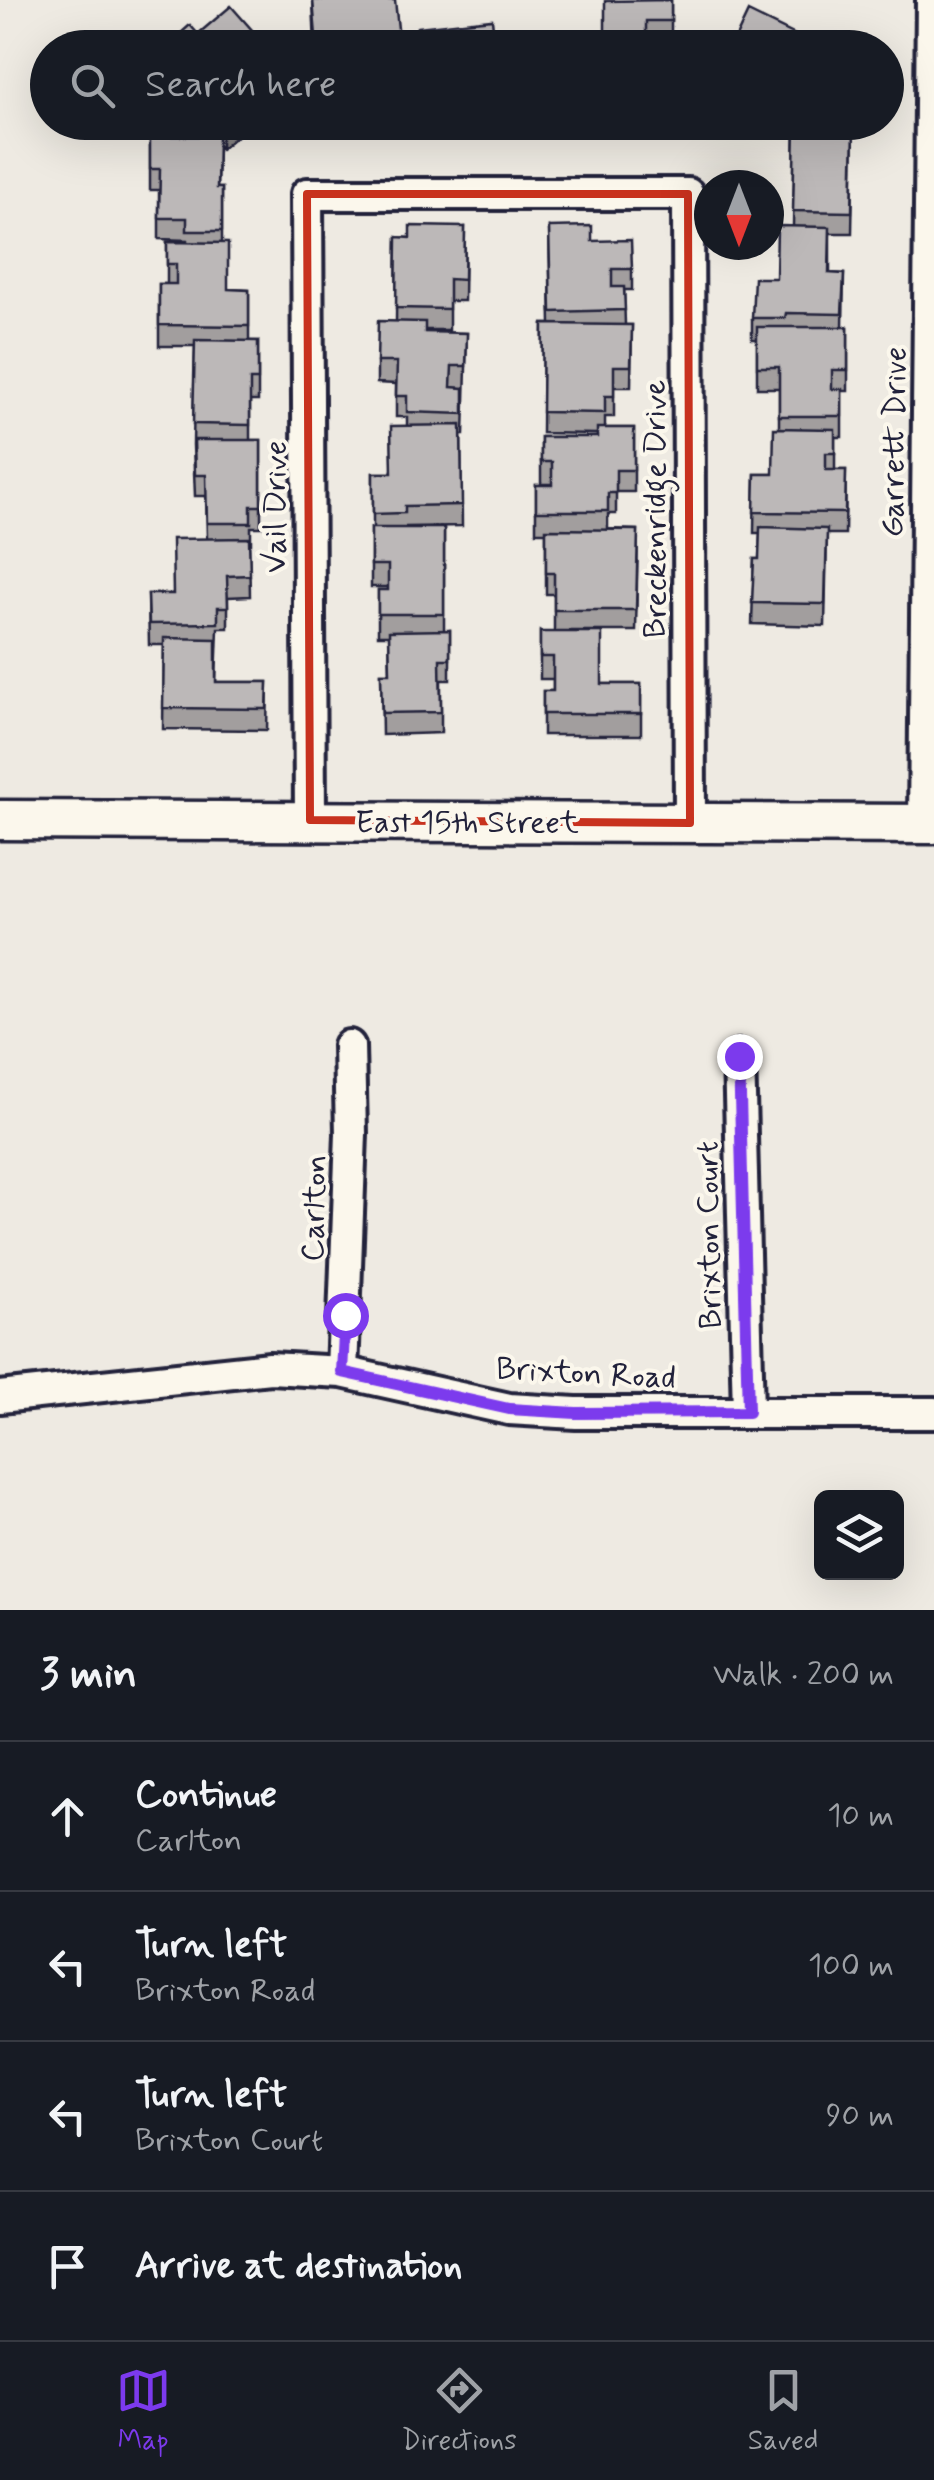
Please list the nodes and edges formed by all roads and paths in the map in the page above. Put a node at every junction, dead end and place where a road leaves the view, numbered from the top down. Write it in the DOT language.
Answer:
graph roads {
  1 [pos="932,0"];
  2 [pos="308,194"];
  3 [pos="0,820"];
  4 [pos="310,820"];
  5 [pos="690,823"];
  6 [pos="929,824"];
  7 [pos="349,1046"];
  8 [pos="739,1056"];
  9 [pos="342,1372"];
  10 [pos="0,1397"];
  11 [pos="748,1412"];
  12 [pos="934,1414"];
  1 -- 6 [label="street, Garrett Drive"];
  2 -- 4 [label="street, Vail Drive"];
  2 -- 5 [label="street, Breckenridge Drive"];
  3 -- 4 [label="main road, East 15th Street"];
  4 -- 5 [label="main road, East 15th Street"];
  5 -- 6 [label="main road, East 15th Street"];
  7 -- 9 [label="street, Carlton"];
  8 -- 11 [label="street, Brixton Court"];
  9 -- 10 [label="street, Brixton Road"];
  9 -- 11 [label="street, Brixton Road"];
  11 -- 12 [label="street, Brixton Road"];
}
